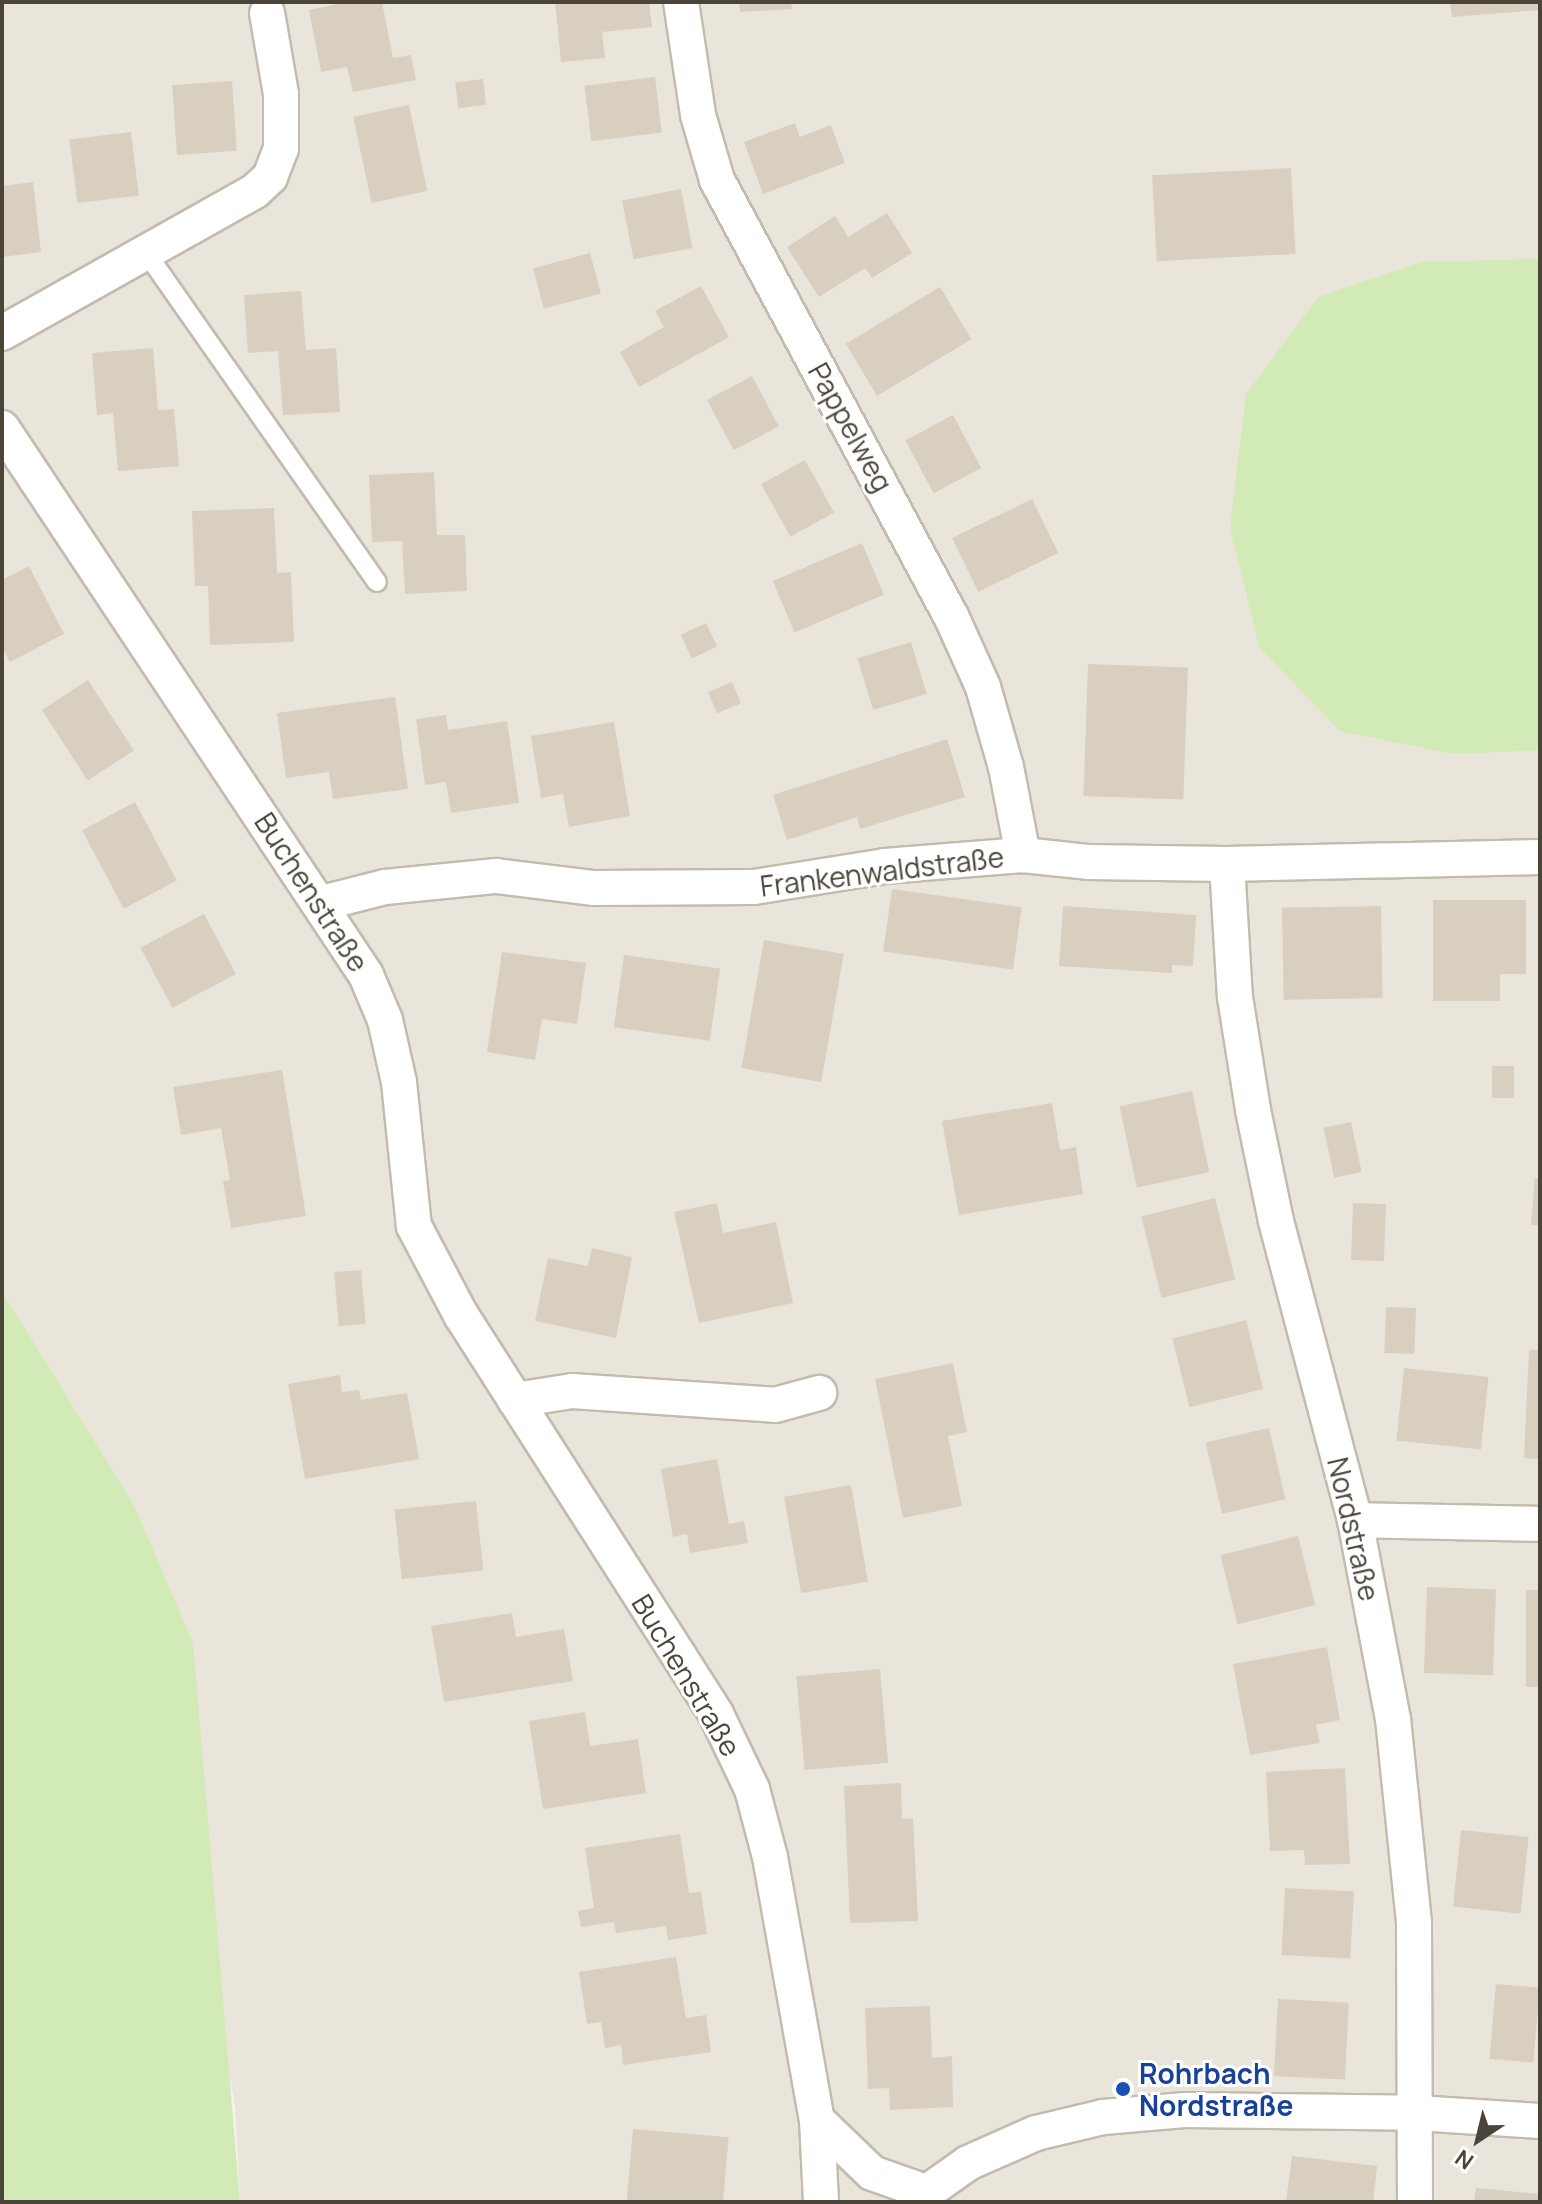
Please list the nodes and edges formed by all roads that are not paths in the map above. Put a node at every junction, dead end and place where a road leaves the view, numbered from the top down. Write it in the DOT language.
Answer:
graph roads {
  1 [pos="681,2"];
  2 [pos="267,13"];
  3 [pos="145,251"];
  4 [pos="2,333"];
  5 [pos="2,428"];
  6 [pos="377,582"];
  7 [pos="1023,855"];
  8 [pos="1540,857"];
  9 [pos="1227,864"];
  10 [pos="322,903"];
  11 [pos="819,1393"];
  12 [pos="515,1400"];
  13 [pos="1355,1520"];
  14 [pos="1540,1524"];
  15 [pos="1417,2113"];
  16 [pos="817,2120"];
  17 [pos="1540,2121"];
  18 [pos="918,2196"];
  19 [pos="821,2202"];
  20 [pos="1415,2202"];
  1 -- 7 [label="street, Pappelweg"];
  2 -- 3 [label="street"];
  3 -- 4 [label="street"];
  3 -- 6 [label="lane"];
  5 -- 10 [label="street, Buchenstraße"];
  7 -- 9 [label="street, Frankenwaldstraße"];
  7 -- 10 [label="street, Frankenwaldstraße"];
  8 -- 9 [label="street, Frankenwaldstraße"];
  9 -- 13 [label="street, Nordstraße"];
  10 -- 12 [label="street, Buchenstraße"];
  11 -- 12 [label="street"];
  12 -- 16 [label="street, Buchenstraße"];
  13 -- 14 [label="street"];
  13 -- 15 [label="street, Nordstraße"];
  15 -- 17 [label="street"];
  15 -- 18 [label="street"];
  15 -- 20 [label="street, Nordstraße"];
  16 -- 18 [label="street"];
  16 -- 19 [label="street, Buchenstraße"];
}
